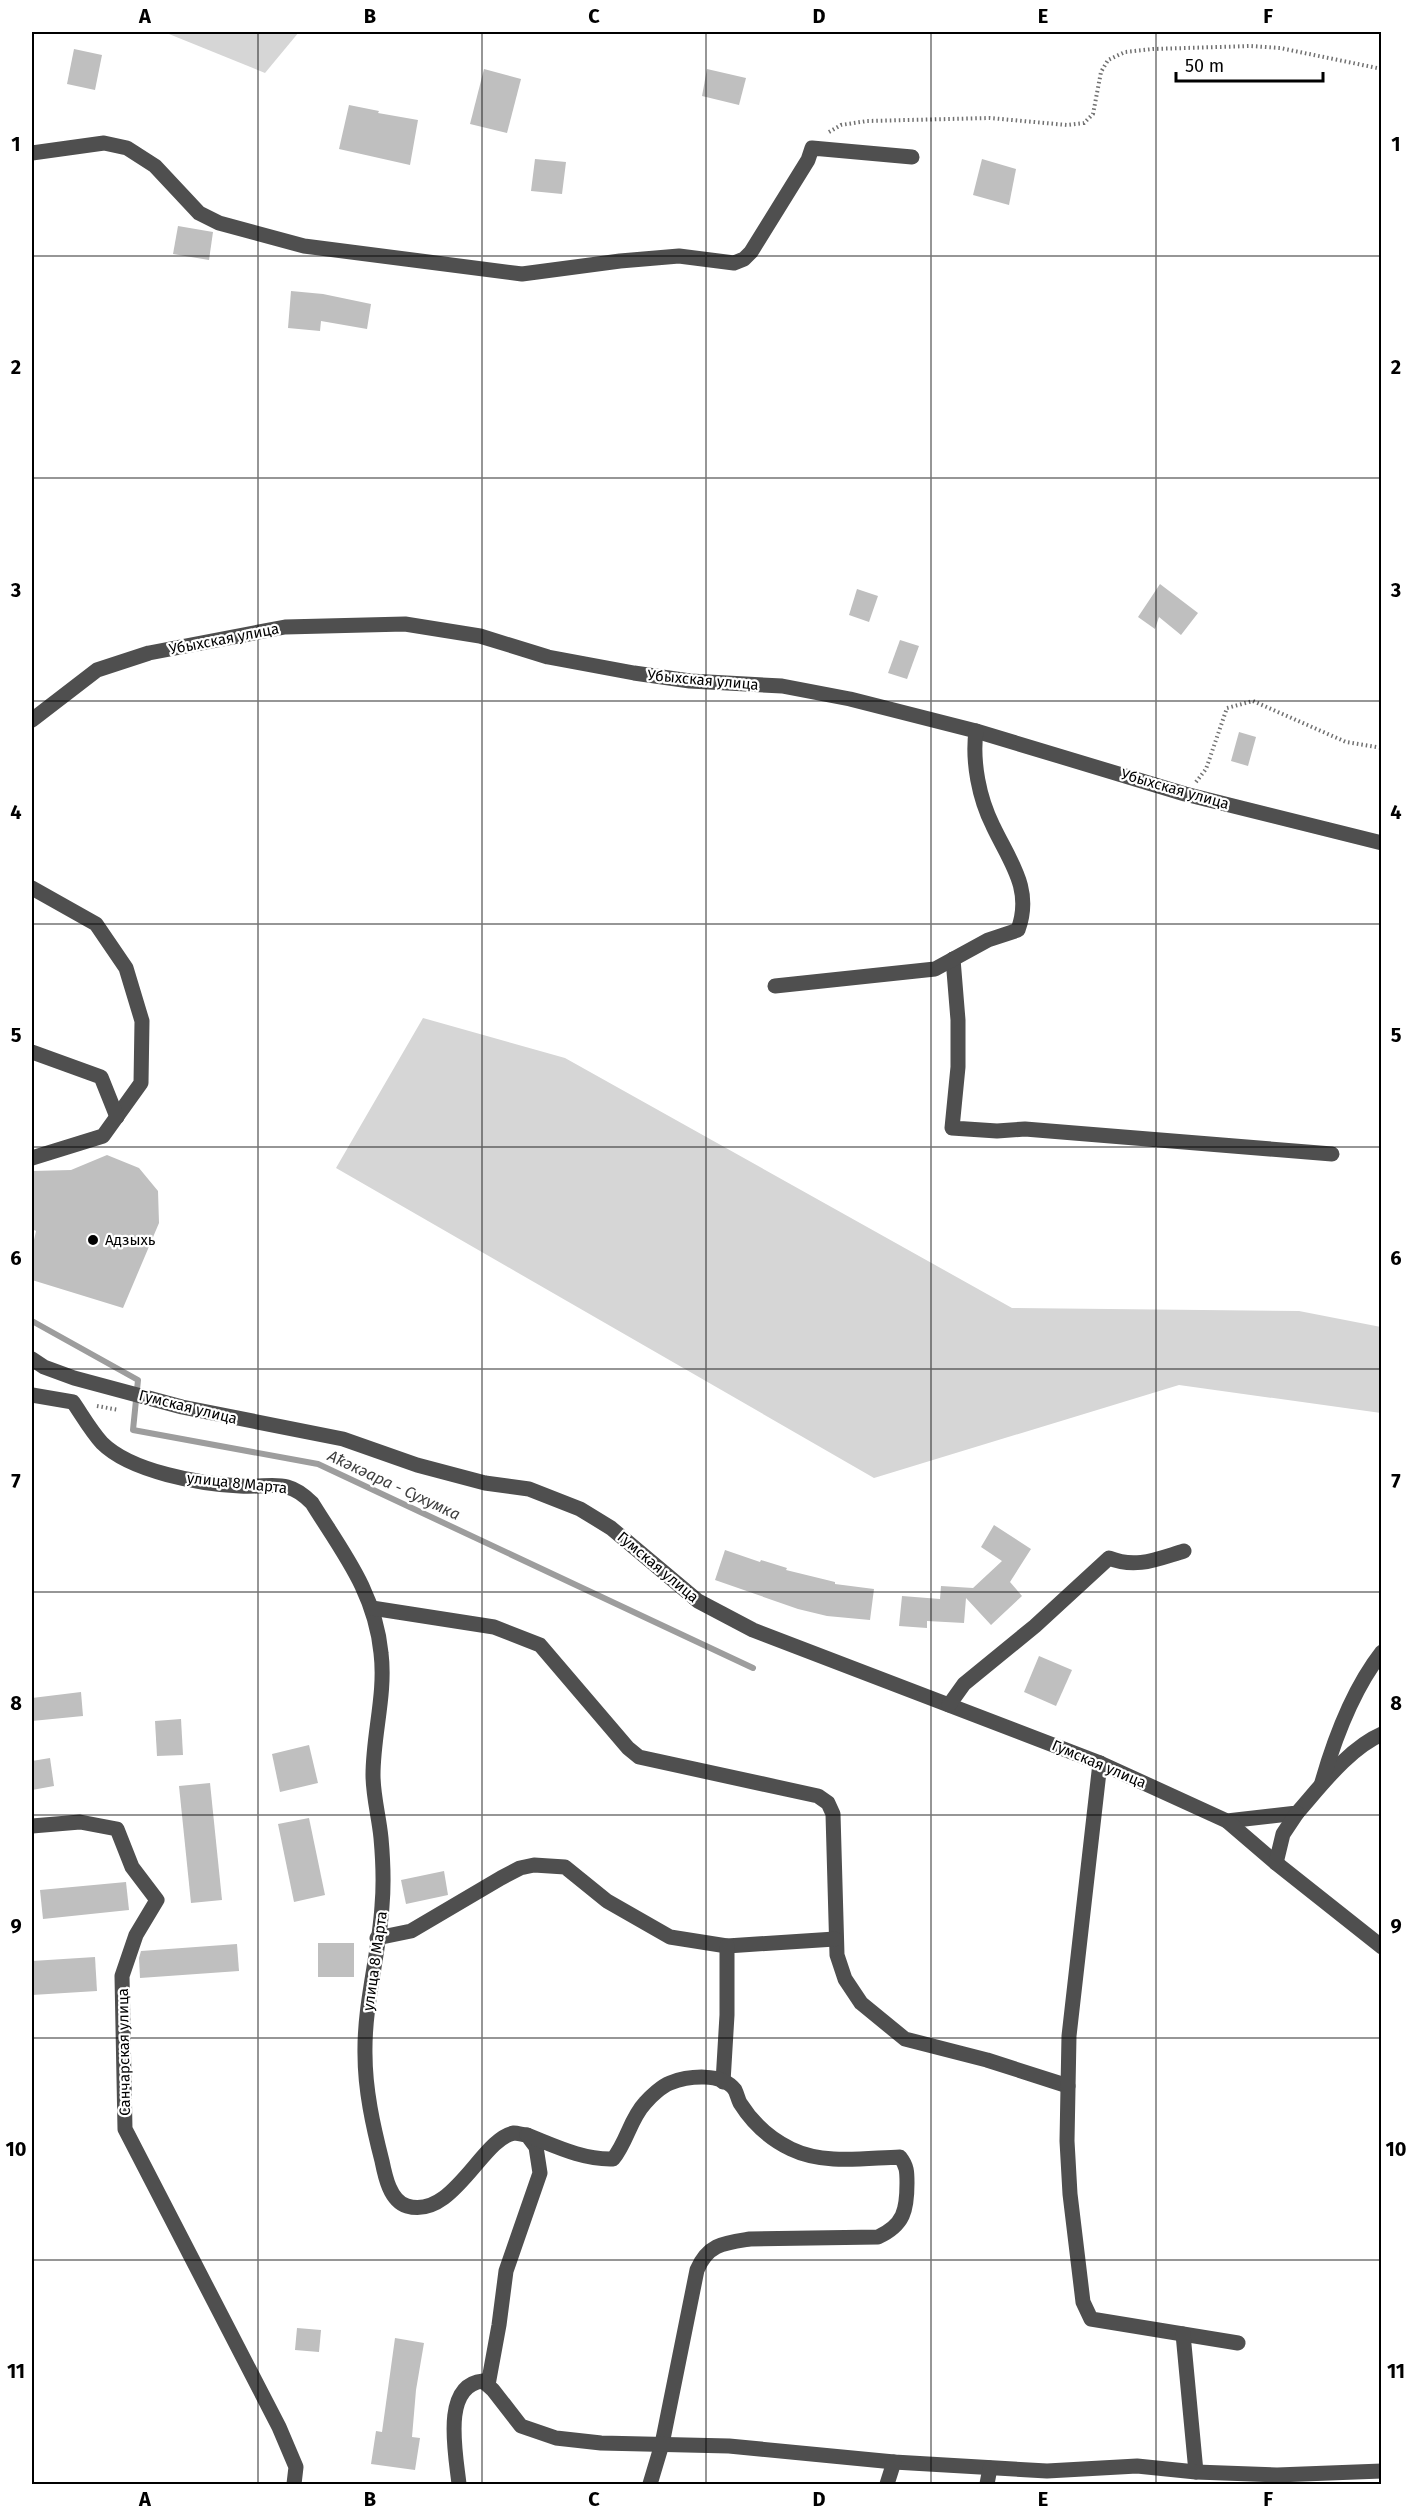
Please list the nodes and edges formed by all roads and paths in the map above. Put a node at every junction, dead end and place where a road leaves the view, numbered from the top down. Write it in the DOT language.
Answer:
graph roads {
  1 [pos="1382,69"];
  2 [pos="812,148"];
  3 [pos="32,153"];
  4 [pos="912,157"];
  5 [pos="32,720"];
  6 [pos="976,731"];
  7 [pos="1382,748"];
  8 [pos="1185,794"];
  9 [pos="1382,843"];
  10 [pos="32,888"];
  11 [pos="953,959"];
  12 [pos="776,986"];
  13 [pos="32,1052"];
  14 [pos="117,1117"];
  15 [pos="1332,1154"];
  16 [pos="32,1158"];
  17 [pos="32,1359"];
  18 [pos="33,1396"];
  19 [pos="1184,1551"];
  20 [pos="372,1608"];
  21 [pos="1382,1652"];
  22 [pos="949,1705"];
  23 [pos="1382,1734"];
  24 [pos="1100,1763"];
  25 [pos="1321,1785"];
  26 [pos="1297,1813"];
  27 [pos="1227,1821"];
  28 [pos="32,1826"];
  29 [pos="1276,1863"];
  30 [pos="377,1938"];
  31 [pos="835,1939"];
  32 [pos="727,1946"];
  33 [pos="1382,1947"];
  34 [pos="723,2082"];
  35 [pos="1068,2086"];
  36 [pos="527,2135"];
  37 [pos="1183,2334"];
  38 [pos="1238,2343"];
  39 [pos="488,2385"];
  40 [pos="662,2444"];
  41 [pos="894,2462"];
  42 [pos="990,2468"];
  43 [pos="1382,2471"];
  44 [pos="1196,2472"];
  45 [pos="294,2484"];
  46 [pos="459,2484"];
  47 [pos="650,2484"];
  48 [pos="887,2484"];
  49 [pos="987,2484"];
  1 -- 2 [label="path"];
  2 -- 3 [label="street"];
  2 -- 4 [label="street"];
  5 -- 6 [label="street, Убыхская улица"];
  6 -- 8 [label="street, Убыхская улица"];
  6 -- 11 [label="street"];
  7 -- 8 [label="path"];
  8 -- 9 [label="street, Убыхская улица"];
  10 -- 14 [label="street"];
  11 -- 12 [label="street"];
  11 -- 15 [label="street"];
  13 -- 14 [label="street"];
  14 -- 16 [label="street"];
  17 -- 22 [label="street, Гумская улица"];
  18 -- 20 [label="street, улица 8 Марта"];
  19 -- 22 [label="street"];
  20 -- 30 [label="street, улица 8 Марта"];
  20 -- 31 [label="street"];
  21 -- 25 [label="street"];
  22 -- 24 [label="street, Гумская улица"];
  23 -- 25 [label="street"];
  24 -- 27 [label="street, Гумская улица"];
  24 -- 35 [label="street"];
  25 -- 26 [label="street"];
  26 -- 27 [label="street"];
  26 -- 29 [label="street"];
  27 -- 29 [label="street, Гумская улица"];
  28 -- 45 [label="street, Санчарская улица"];
  29 -- 33 [label="street, Гумская улица"];
  30 -- 32 [label="street"];
  30 -- 36 [label="street, улица 8 Марта"];
  31 -- 32 [label="street"];
  31 -- 35 [label="street"];
  32 -- 34 [label="street"];
  34 -- 36 [label="street"];
  34 -- 40 [label="street"];
  35 -- 37 [label="street"];
  36 -- 39 [label="street"];
  37 -- 38 [label="street"];
  37 -- 44 [label="street"];
  39 -- 40 [label="street"];
  39 -- 46 [label="street"];
  40 -- 41 [label="street"];
  40 -- 47 [label="street"];
  41 -- 42 [label="street"];
  41 -- 48 [label="street"];
  42 -- 44 [label="street"];
  42 -- 49 [label="street"];
  43 -- 44 [label="street"];
}
